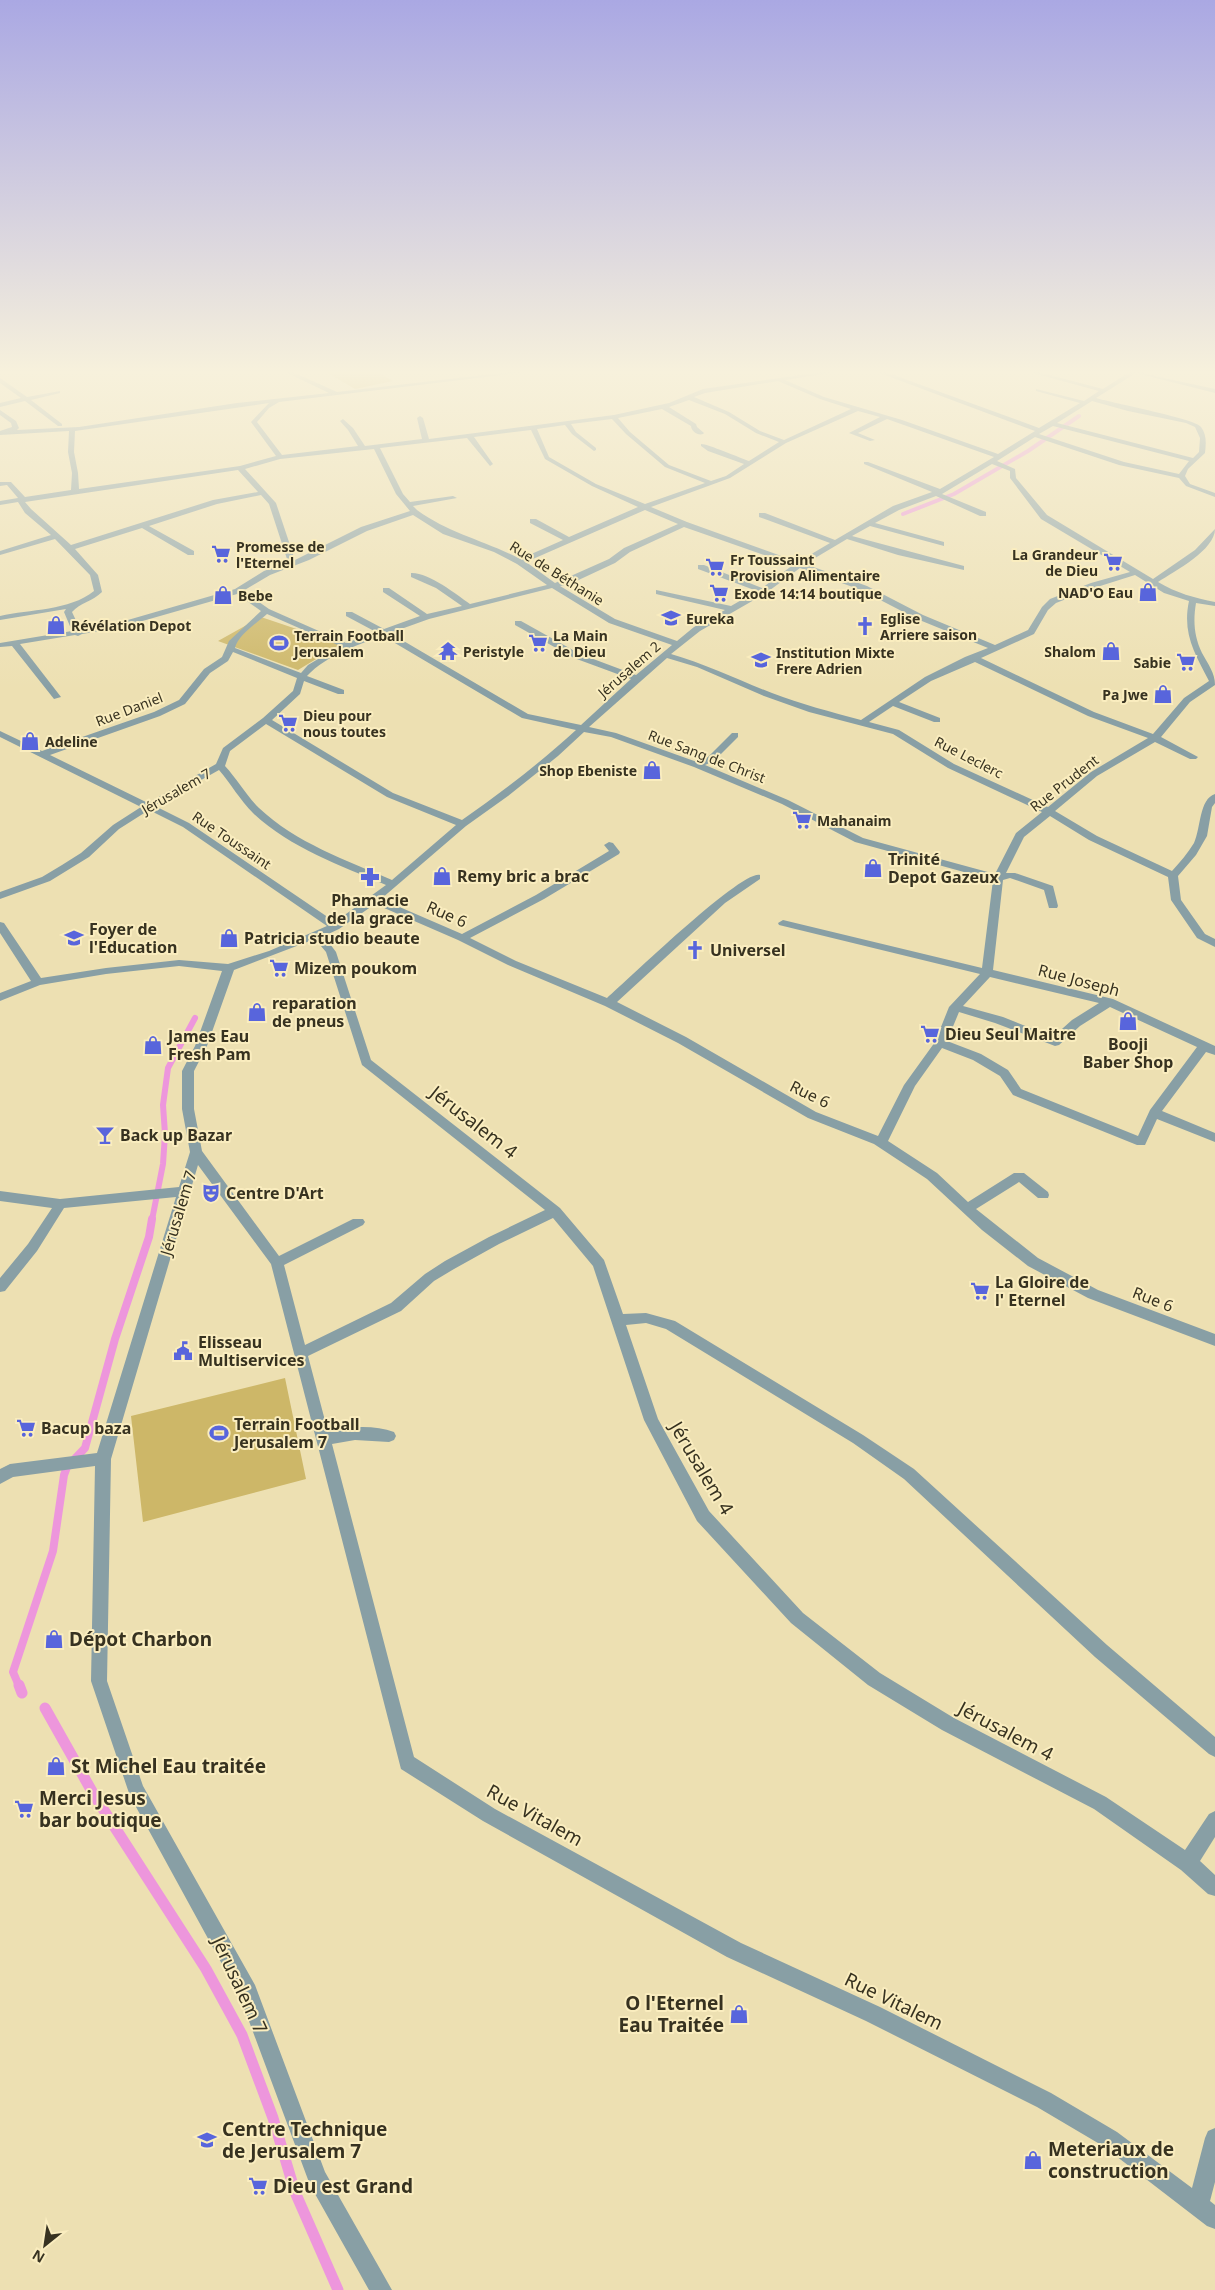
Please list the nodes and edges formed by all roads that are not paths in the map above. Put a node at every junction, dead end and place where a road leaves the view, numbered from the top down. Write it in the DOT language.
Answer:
graph roads {
  1 [pos="75,476"];
  2 [pos="186,476"];
  3 [pos="247,476"];
  4 [pos="390,476"];
  5 [pos="578,476"];
  6 [pos="693,476"];
  7 [pos="726,476"];
  8 [pos="896,476"];
  9 [pos="968,476"];
  10 [pos="1013,476"];
  11 [pos="1181,476"];
  12 [pos="711,483"];
  13 [pos="0,484"];
  14 [pos="75,492"];
  15 [pos="263,493"];
  16 [pos="937,493"];
  17 [pos="1215,495"];
  18 [pos="453,498"];
  19 [pos="22,500"];
  20 [pos="0,504"];
  21 [pos="408,505"];
  22 [pos="646,506"];
  23 [pos="414,512"];
  24 [pos="983,514"];
  25 [pos="762,515"];
  26 [pos="533,521"];
  27 [pos="869,523"];
  28 [pos="684,524"];
  29 [pos="144,526"];
  30 [pos="1215,531"];
  31 [pos="56,536"];
  32 [pos="848,537"];
  33 [pos="568,540"];
  34 [pos="837,543"];
  35 [pos="941,544"];
  36 [pos="70,548"];
  37 [pos="0,553"];
  38 [pos="191,553"];
  39 [pos="520,562"];
  40 [pos="292,563"];
  41 [pos="800,564"];
  42 [pos="701,567"];
  43 [pos="961,568"];
  44 [pos="1137,572"];
  45 [pos="414,575"];
  46 [pos="1152,583"];
  47 [pos="553,585"];
  48 [pos="386,590"];
  49 [pos="238,591"];
  50 [pos="763,591"];
  51 [pos="659,592"];
  52 [pos="1193,600"];
  53 [pos="1215,604"];
  54 [pos="73,606"];
  55 [pos="468,606"];
  56 [pos="732,609"];
  57 [pos="266,611"];
  58 [pos="349,614"];
  59 [pos="426,617"];
  60 [pos="0,618"];
  61 [pos="518,622"];
  62 [pos="381,632"];
  63 [pos="0,634"];
  64 [pos="78,634"];
  65 [pos="15,644"];
  66 [pos="678,644"];
  67 [pos="2,645"];
  68 [pos="346,646"];
  69 [pos="232,648"];
  70 [pos="995,648"];
  71 [pos="665,655"];
  72 [pos="968,660"];
  73 [pos="301,678"];
  74 [pos="637,678"];
  75 [pos="1215,682"];
  76 [pos="341,692"];
  77 [pos="57,697"];
  78 [pos="893,704"];
  79 [pos="266,720"];
  80 [pos="937,720"];
  81 [pos="861,724"];
  82 [pos="584,728"];
  83 [pos="0,734"];
  84 [pos="735,735"];
  85 [pos="1155,738"];
  86 [pos="43,754"];
  87 [pos="1193,758"];
  88 [pos="697,765"];
  89 [pos="220,766"];
  90 [pos="1215,797"];
  91 [pos="149,806"];
  92 [pos="1049,811"];
  93 [pos="463,824"];
  94 [pos="610,845"];
  95 [pos="1173,875"];
  96 [pos="756,877"];
  97 [pos="998,878"];
  98 [pos="393,884"];
  99 [pos="0,896"];
  100 [pos="374,900"];
  101 [pos="1053,906"];
  102 [pos="783,923"];
  103 [pos="0,925"];
  104 [pos="335,928"];
  105 [pos="316,936"];
  106 [pos="462,938"];
  107 [pos="1215,944"];
  108 [pos="229,968"];
  109 [pos="986,973"];
  110 [pos="38,982"];
  111 [pos="0,996"];
  112 [pos="1109,1002"];
  113 [pos="609,1003"];
  114 [pos="955,1007"];
  115 [pos="940,1043"];
  116 [pos="1210,1048"];
  117 [pos="1154,1113"];
  118 [pos="1215,1138"];
  119 [pos="881,1143"];
  120 [pos="196,1152"];
  121 [pos="185,1191"];
  122 [pos="1043,1195"];
  123 [pos="0,1196"];
  124 [pos="60,1204"];
  125 [pos="967,1209"];
  126 [pos="555,1211"];
  127 [pos="358,1222"];
  128 [pos="277,1263"];
  129 [pos="0,1287"];
  130 [pos="617,1320"];
  131 [pos="1215,1340"];
  132 [pos="302,1353"];
  133 [pos="389,1436"];
  134 [pos="323,1441"];
  135 [pos="103,1459"];
  136 [pos="0,1478"];
  137 [pos="1215,1748"];
  138 [pos="1215,1820"];
  139 [pos="1188,1863"];
  140 [pos="1215,1887"];
  141 [pos="1215,2138"];
  142 [pos="1199,2204"];
  143 [pos="1215,2218"];
  144 [pos="382,2290"];
  1 -- 14 [label="street"];
  2 -- 14 [label="street"];
  3 -- 15 [label="street"];
  4 -- 21 [label="street, Rue de Béthanie"];
  5 -- 22 [label="street"];
  6 -- 12 [label="street"];
  7 -- 12 [label="street"];
  8 -- 16 [label="street"];
  9 -- 16 [label="street, Jérusalem 2"];
  10 -- 44 [label="street"];
  11 -- 17 [label="street"];
  12 -- 22 [label="street"];
  13 -- 19 [label="street"];
  14 -- 19 [label="street"];
  15 -- 29 [label="street"];
  15 -- 40 [label="street"];
  16 -- 24 [label="street"];
  16 -- 27 [label="street, Jérusalem 2"];
  18 -- 21 [label="street"];
  19 -- 20 [label="street"];
  19 -- 31 [label="street"];
  21 -- 23 [label="street, Rue de Béthanie"];
  22 -- 28 [label="street"];
  22 -- 33 [label="street"];
  23 -- 39 [label="street, Rue de Béthanie"];
  23 -- 40 [label="street"];
  25 -- 34 [label="street"];
  26 -- 33 [label="street"];
  27 -- 32 [label="street, Jérusalem 2"];
  27 -- 35 [label="street"];
  28 -- 41 [label="street"];
  28 -- 47 [label="street, Jérusalem 7"];
  29 -- 36 [label="street"];
  29 -- 38 [label="street"];
  30 -- 46 [label="street"];
  31 -- 36 [label="street"];
  31 -- 37 [label="street"];
  32 -- 34 [label="street, Jérusalem 2"];
  32 -- 43 [label="street"];
  33 -- 39 [label="street"];
  34 -- 41 [label="street, Jérusalem 2"];
  36 -- 54 [label="street"];
  39 -- 47 [label="street, Rue de Béthanie"];
  40 -- 49 [label="street"];
  41 -- 50 [label="street, Jérusalem 2"];
  41 -- 70 [label="street"];
  42 -- 50 [label="street"];
  44 -- 46 [label="street"];
  44 -- 70 [label="street"];
  45 -- 55 [label="street"];
  46 -- 52 [label="street"];
  47 -- 55 [label="street, Jérusalem 7"];
  47 -- 66 [label="street, Rue de Béthanie"];
  48 -- 59 [label="street"];
  49 -- 57 [label="street"];
  49 -- 64 [label="street"];
  50 -- 56 [label="street, Jérusalem 2"];
  51 -- 56 [label="street"];
  52 -- 53 [label="street"];
  52 -- 75 [label="street, Rue Prudent"];
  54 -- 60 [label="street"];
  54 -- 64 [label="street"];
  55 -- 59 [label="street, Jérusalem 7"];
  56 -- 66 [label="street, Jérusalem 2"];
  57 -- 68 [label="street"];
  57 -- 69 [label="street, Rue Daniel"];
  58 -- 62 [label="street, Rue Sang de Christ"];
  59 -- 62 [label="street, Jérusalem 7"];
  61 -- 74 [label="street"];
  62 -- 68 [label="street, Jérusalem 7"];
  62 -- 82 [label="street, Rue Sang de Christ"];
  63 -- 67 [label="street"];
  64 -- 65 [label="street"];
  65 -- 67 [label="street"];
  65 -- 77 [label="street"];
  66 -- 71 [label="street, Jérusalem 2"];
  68 -- 73 [label="street, Jérusalem 7"];
  69 -- 73 [label="street"];
  69 -- 86 [label="street, Rue Daniel"];
  70 -- 72 [label="street"];
  71 -- 74 [label="street, Jérusalem 2"];
  71 -- 81 [label="street, Rue Leclerc"];
  72 -- 78 [label="street"];
  72 -- 85 [label="street"];
  73 -- 76 [label="street"];
  73 -- 79 [label="street, Jérusalem 7"];
  74 -- 82 [label="street, Jérusalem 2"];
  75 -- 85 [label="street, Rue Prudent"];
  78 -- 80 [label="street"];
  78 -- 81 [label="street"];
  79 -- 89 [label="street, Jérusalem 7"];
  79 -- 93 [label="street"];
  81 -- 92 [label="street, Rue Leclerc"];
  82 -- 88 [label="street, Rue Sang de Christ"];
  82 -- 93 [label="street, Jérusalem 2"];
  83 -- 86 [label="street, Rue Toussaint"];
  84 -- 88 [label="street"];
  85 -- 87 [label="street"];
  85 -- 92 [label="street, Rue Prudent"];
  86 -- 91 [label="street, Rue Toussaint"];
  88 -- 97 [label="street, Rue Sang de Christ"];
  89 -- 91 [label="street, Jérusalem 7"];
  89 -- 98 [label="street"];
  90 -- 95 [label="street"];
  91 -- 99 [label="street, Jérusalem 7"];
  91 -- 104 [label="street, Rue Toussaint"];
  92 -- 95 [label="street, Rue Leclerc"];
  92 -- 97 [label="street, Rue Prudent"];
  93 -- 98 [label="street, Jérusalem 2"];
  94 -- 106 [label="street"];
  95 -- 107 [label="street"];
  96 -- 113 [label="street"];
  97 -- 101 [label="street, Rue Sang de Christ"];
  97 -- 109 [label="street, Rue Prudent"];
  98 -- 100 [label="street, Jérusalem 2"];
  100 -- 104 [label="street, Jérusalem 2"];
  100 -- 106 [label="street, Rue 6"];
  102 -- 109 [label="street, Rue Joseph"];
  103 -- 110 [label="street"];
  104 -- 105 [label="street, Jérusalem 2"];
  105 -- 108 [label="street, Jérusalem 2"];
  105 -- 126 [label="street, Jérusalem 4"];
  106 -- 113 [label="street, Rue 6"];
  108 -- 110 [label="street"];
  108 -- 120 [label="street, Jérusalem 7"];
  109 -- 112 [label="street, Rue Joseph"];
  109 -- 114 [label="street"];
  110 -- 111 [label="street"];
  112 -- 114 [label="street"];
  112 -- 116 [label="street, Rue Joseph"];
  113 -- 119 [label="street, Rue 6"];
  114 -- 115 [label="street"];
  115 -- 117 [label="street"];
  115 -- 119 [label="street"];
  116 -- 117 [label="street"];
  117 -- 118 [label="street"];
  119 -- 125 [label="street, Rue 6"];
  120 -- 121 [label="street, Jérusalem 7"];
  120 -- 128 [label="street, Rue Vitalem"];
  121 -- 124 [label="street"];
  121 -- 135 [label="street, Jérusalem 7"];
  122 -- 125 [label="street"];
  123 -- 124 [label="street"];
  124 -- 129 [label="street"];
  125 -- 131 [label="street, Rue 6"];
  126 -- 130 [label="street, Jérusalem 4"];
  126 -- 132 [label="street"];
  127 -- 128 [label="street"];
  128 -- 132 [label="street, Rue Vitalem"];
  130 -- 137 [label="street"];
  130 -- 139 [label="street, Jérusalem 4"];
  132 -- 134 [label="street, Rue Vitalem"];
  133 -- 134 [label="street"];
  134 -- 142 [label="street, Rue Vitalem"];
  135 -- 136 [label="street"];
  135 -- 144 [label="street, Jérusalem 7"];
  138 -- 139 [label="street"];
  139 -- 140 [label="street, Jérusalem 4"];
  141 -- 142 [label="street"];
  142 -- 143 [label="street, Rue Vitalem"];
}
